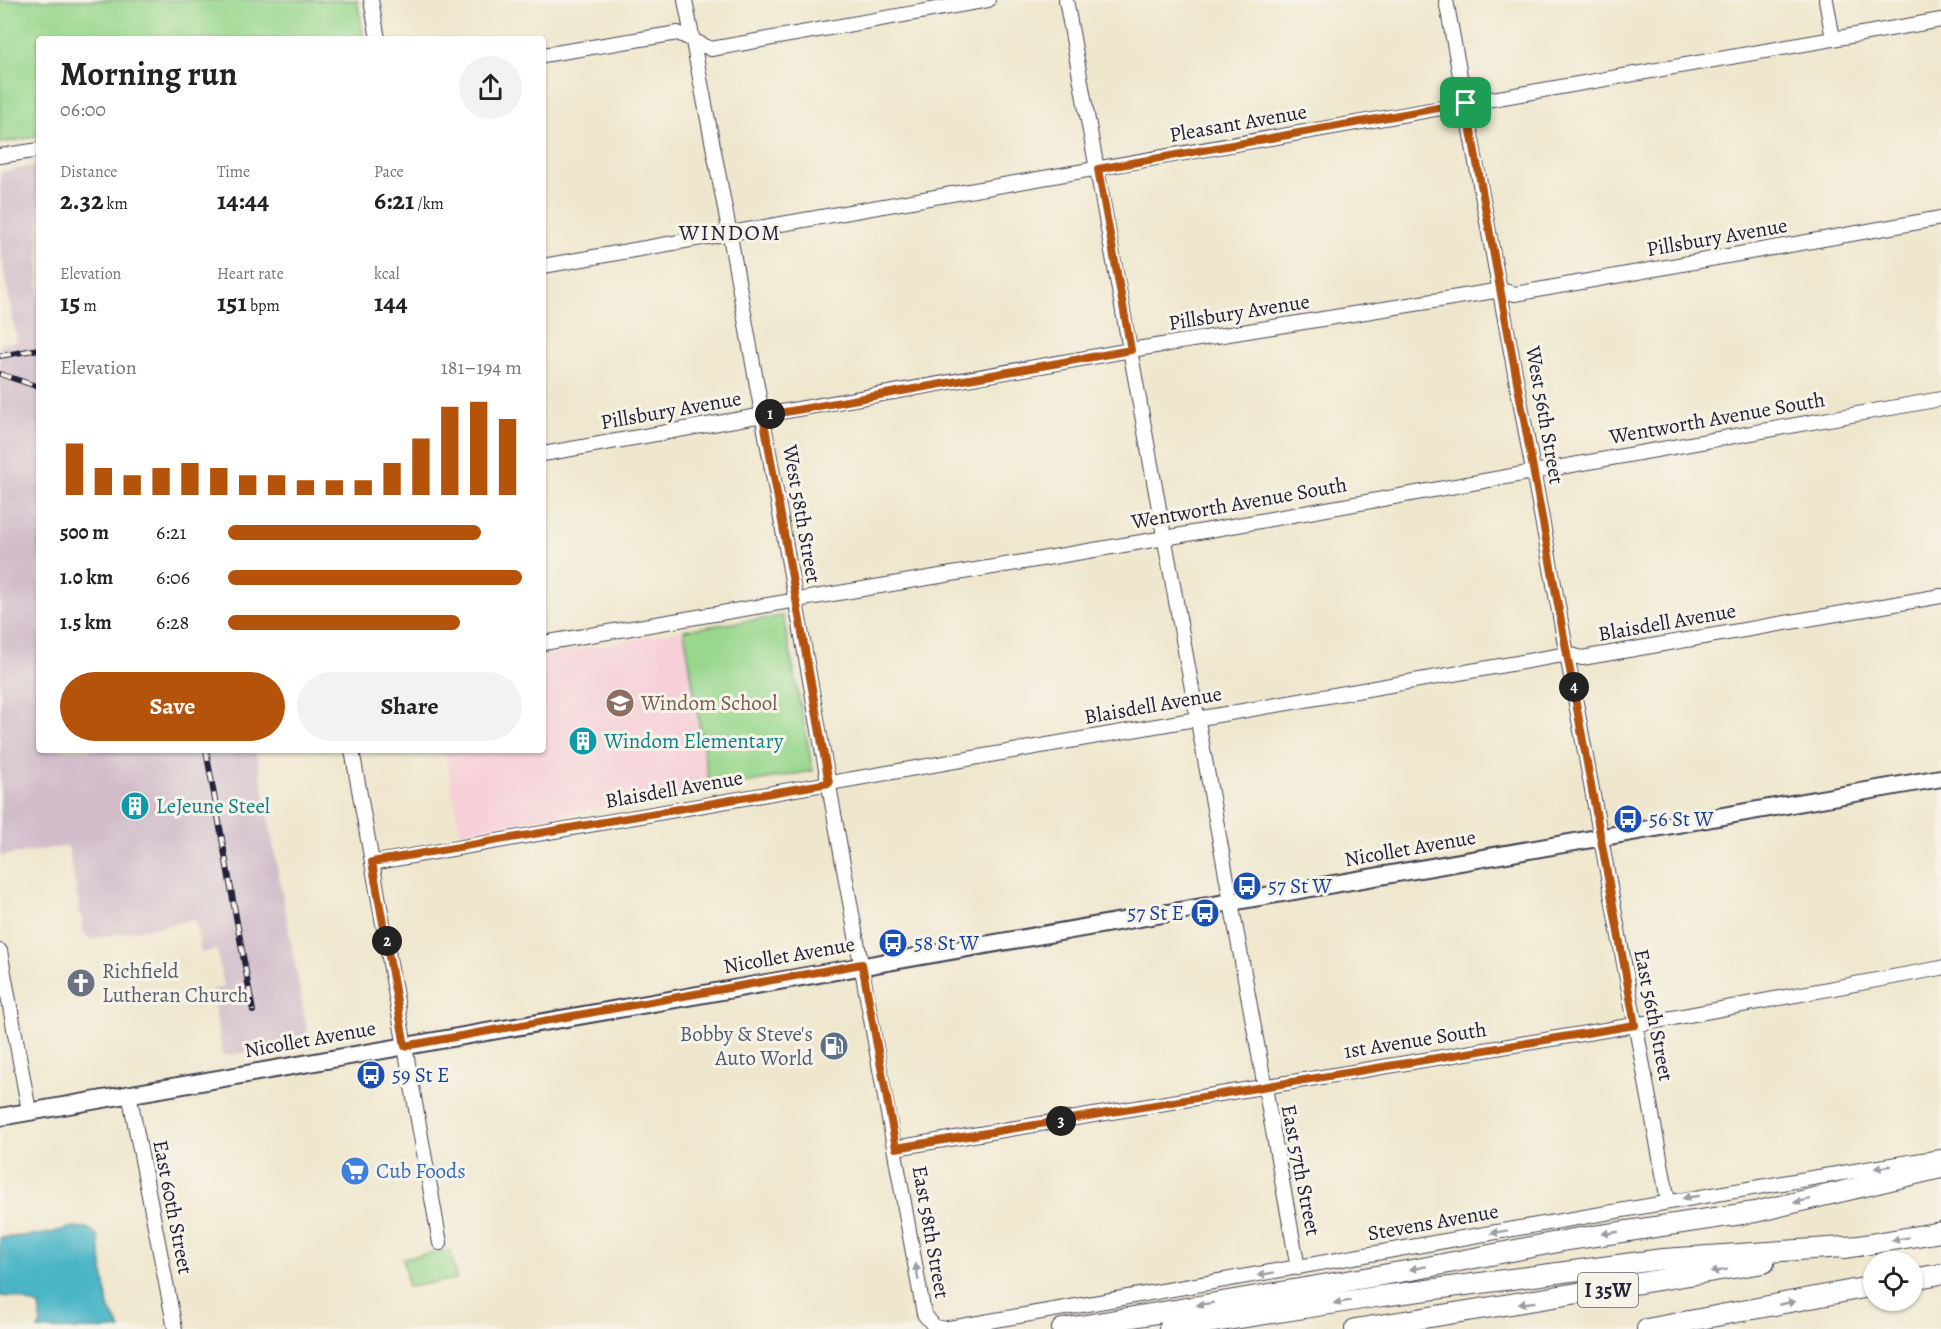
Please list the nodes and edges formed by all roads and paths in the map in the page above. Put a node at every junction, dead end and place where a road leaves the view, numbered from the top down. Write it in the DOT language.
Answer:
graph roads {
  1 [pos="371,0"];
  2 [pos="685,0"];
  3 [pos="988,0"];
  4 [pos="1066,0"];
  5 [pos="1446,0"];
  6 [pos="1826,0"];
  7 [pos="1941,20"];
  8 [pos="377,36"];
  9 [pos="692,39"];
  10 [pos="1833,39"];
  11 [pos="546,55"];
  12 [pos="1466,103"];
  13 [pos="36,150"];
  14 [pos="0,156"];
  15 [pos="1098,169"];
  16 [pos="1941,218"];
  17 [pos="730,232"];
  18 [pos="546,265"];
  19 [pos="1501,290"];
  20 [pos="1131,350"];
  21 [pos="1941,399"];
  22 [pos="763,416"];
  23 [pos="546,453"];
  24 [pos="1534,472"];
  25 [pos="1165,538"];
  26 [pos="1941,596"];
  27 [pos="796,599"];
  28 [pos="546,642"];
  29 [pos="1568,654"];
  30 [pos="1198,719"];
  31 [pos="353,753"];
  32 [pos="1941,778"];
  33 [pos="829,783"];
  34 [pos="1602,837"];
  35 [pos="372,862"];
  36 [pos="1233,902"];
  37 [pos="0,951"];
  38 [pos="862,964"];
  39 [pos="1941,968"];
  40 [pos="1635,1025"];
  41 [pos="405,1046"];
  42 [pos="1265,1086"];
  43 [pos="129,1093"];
  44 [pos="29,1112"];
  45 [pos="0,1117"];
  46 [pos="896,1148"];
  47 [pos="1941,1157"];
  48 [pos="1941,1168"];
  49 [pos="1668,1201"];
  50 [pos="1941,1232"];
  51 [pos="440,1243"];
  52 [pos="1859,1246"];
  53 [pos="1298,1268"];
  54 [pos="1941,1274"];
  55 [pos="1923,1277"];
  56 [pos="1863,1288"];
  57 [pos="934,1326"];
  58 [pos="175,1329"];
  59 [pos="1062,1329"];
  60 [pos="1169,1329"];
  61 [pos="1355,1329"];
  62 [pos="1647,1329"];
  1 -- 8 [label="street"];
  2 -- 9 [label="street, West 58th Street"];
  3 -- 9 [label="street"];
  4 -- 15 [label="street, East 57th Street"];
  5 -- 12 [label="street, West 56th Street"];
  6 -- 10 [label="street"];
  7 -- 10 [label="street, Pleasant Avenue"];
  9 -- 11 [label="street"];
  9 -- 17 [label="street, West 58th Street"];
  10 -- 12 [label="street, Pleasant Avenue"];
  12 -- 15 [label="street, Pleasant Avenue"];
  12 -- 19 [label="street, West 56th Street"];
  13 -- 14 [label="street"];
  15 -- 17 [label="street, Pleasant Avenue"];
  15 -- 20 [label="street, East 57th Street"];
  16 -- 19 [label="street, Pillsbury Avenue"];
  17 -- 18 [label="street, Pleasant Avenue"];
  17 -- 22 [label="street, West 58th Street"];
  19 -- 20 [label="street, Pillsbury Avenue"];
  19 -- 24 [label="street, West 56th Street"];
  20 -- 22 [label="street, Pillsbury Avenue"];
  20 -- 25 [label="street, East 57th Street"];
  21 -- 24 [label="street, Wentworth Avenue South"];
  22 -- 23 [label="street, Pillsbury Avenue"];
  22 -- 27 [label="street, West 58th Street"];
  24 -- 25 [label="street, Wentworth Avenue South"];
  24 -- 29 [label="street, West 56th Street"];
  25 -- 27 [label="street, Wentworth Avenue South"];
  25 -- 30 [label="street, East 57th Street"];
  26 -- 29 [label="street, Blaisdell Avenue"];
  27 -- 28 [label="street, Wentworth Avenue South"];
  27 -- 33 [label="street, West 58th Street"];
  29 -- 30 [label="street, Blaisdell Avenue"];
  29 -- 34 [label="street, West 56th Street"];
  30 -- 33 [label="street, Blaisdell Avenue"];
  30 -- 36 [label="street, East 57th Street"];
  31 -- 35 [label="street"];
  32 -- 34 [label="main road, Nicollet Avenue"];
  33 -- 35 [label="street, Blaisdell Avenue"];
  33 -- 38 [label="street, West 58th Street"];
  34 -- 36 [label="main road, Nicollet Avenue"];
  34 -- 40 [label="street, East 56th Street"];
  35 -- 41 [label="street"];
  36 -- 38 [label="main road, Nicollet Avenue"];
  36 -- 42 [label="street, East 57th Street"];
  37 -- 44 [label="street"];
  38 -- 41 [label="main road, Nicollet Avenue"];
  38 -- 46 [label="street, East 58th Street"];
  39 -- 40 [label="street, 1st Avenue South"];
  40 -- 42 [label="street, 1st Avenue South"];
  40 -- 49 [label="street, East 56th Street"];
  41 -- 43 [label="main road, Nicollet Avenue"];
  41 -- 51 [label="street"];
  42 -- 46 [label="street, 1st Avenue South"];
  42 -- 53 [label="street, East 57th Street"];
  43 -- 44 [label="main road, Nicollet Avenue"];
  43 -- 58 [label="street, East 60th Street"];
  44 -- 45 [label="main road, Nicollet Avenue"];
  57 -- 46 [label="street, East 58th Street, one-way"];
  47 -- 49 [label="street, Stevens Avenue, one-way"];
  48 -- 59 [label="highway, one-way"];
  49 -- 53 [label="street, Stevens Avenue, one-way"];
  50 -- 52 [label="highway, I 35W, one-way"];
  52 -- 60 [label="highway, one-way"];
  52 -- 61 [label="highway, I 35W, one-way"];
  53 -- 57 [label="street, Stevens Avenue, one-way"];
  54 -- 55 [label="highway"];
  62 -- 56 [label="highway, I 35W, one-way"];
}
